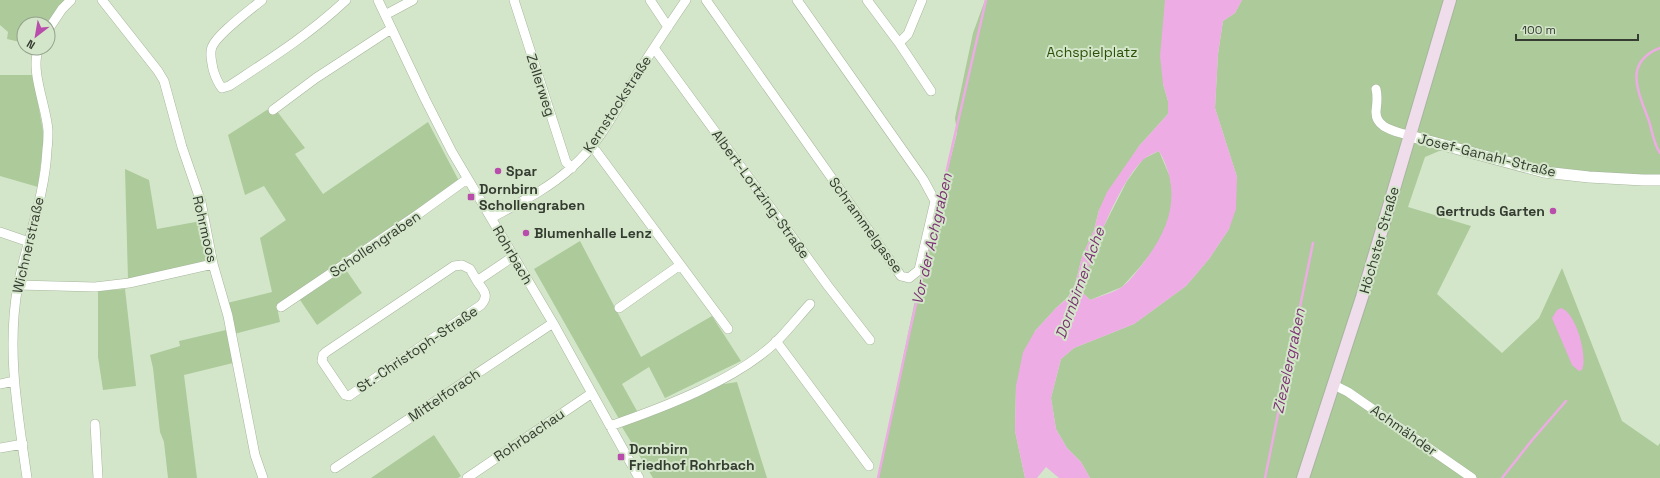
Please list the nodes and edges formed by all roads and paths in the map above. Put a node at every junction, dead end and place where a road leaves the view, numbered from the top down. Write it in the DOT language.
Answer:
graph roads {
  1 [pos="71,0"];
  2 [pos="102,0"];
  3 [pos="262,0"];
  4 [pos="378,0"];
  5 [pos="414,0"];
  6 [pos="514,0"];
  7 [pos="650,0"];
  8 [pos="686,0"];
  9 [pos="706,0"];
  10 [pos="797,0"];
  11 [pos="867,0"];
  12 [pos="922,0"];
  13 [pos="1450,0"];
  14 [pos="342,1"];
  15 [pos="385,15"];
  16 [pos="56,18"];
  17 [pos="668,27"];
  18 [pos="391,28"];
  19 [pos="899,43"];
  20 [pos="654,48"];
  21 [pos="38,56"];
  22 [pos="1376,89"];
  23 [pos="930,91"];
  24 [pos="273,110"];
  25 [pos="1410,136"];
  26 [pos="591,148"];
  27 [pos="572,168"];
  28 [pos="467,179"];
  29 [pos="1660,180"];
  30 [pos="491,218"];
  31 [pos="0,232"];
  32 [pos="29,242"];
  33 [pos="514,256"];
  34 [pos="213,264"];
  35 [pos="680,265"];
  36 [pos="477,281"];
  37 [pos="18,285"];
  38 [pos="810,304"];
  39 [pos="281,307"];
  40 [pos="619,308"];
  41 [pos="553,323"];
  42 [pos="728,329"];
  43 [pos="870,340"];
  44 [pos="776,341"];
  45 [pos="14,381"];
  46 [pos="0,384"];
  47 [pos="1334,385"];
  48 [pos="592,393"];
  49 [pos="96,424"];
  50 [pos="610,426"];
  51 [pos="23,444"];
  52 [pos="0,448"];
  53 [pos="869,466"];
  54 [pos="336,468"];
  55 [pos="27,478"];
  56 [pos="98,478"];
  57 [pos="263,478"];
  58 [pos="467,478"];
  59 [pos="639,478"];
  60 [pos="1303,478"];
  61 [pos="1472,478"];
  1 -- 16 [label="street"];
  2 -- 34 [label="street, Rohrmoos"];
  3 -- 14 [label="street"];
  4 -- 15 [label="street, Rohrbach"];
  5 -- 15 [label="street"];
  6 -- 27 [label="street, Zellerweg"];
  7 -- 17 [label="street"];
  8 -- 17 [label="street, Kernstockstraße"];
  9 -- 10 [label="street, Schrammelgasse"];
  11 -- 19 [label="street"];
  12 -- 19 [label="street"];
  13 -- 25 [label="main road, Höchster Straße"];
  15 -- 18 [label="street, Rohrbach"];
  17 -- 20 [label="street, Kernstockstraße"];
  18 -- 24 [label="street"];
  18 -- 28 [label="street, Rohrbach"];
  19 -- 23 [label="street"];
  20 -- 26 [label="street, Kernstockstraße"];
  20 -- 43 [label="street, Albert-Lortzing-Straße"];
  21 -- 32 [label="street, Wichnerstraße"];
  22 -- 25 [label="street"];
  25 -- 29 [label="street, Josef-Ganahl-Straße"];
  25 -- 47 [label="main road, Höchster Straße"];
  26 -- 27 [label="street, Kernstockstraße"];
  26 -- 35 [label="street"];
  27 -- 30 [label="street, Kernstockstraße"];
  28 -- 30 [label="street, Rohrbach"];
  28 -- 39 [label="street, Schollengraben"];
  30 -- 33 [label="street, Rohrbach"];
  31 -- 32 [label="street"];
  32 -- 37 [label="street, Wichnerstraße"];
  33 -- 36 [label="street"];
  33 -- 41 [label="street, Rohrbach"];
  34 -- 37 [label="street"];
  34 -- 57 [label="street, Rohrmoos"];
  35 -- 40 [label="street"];
  35 -- 42 [label="street"];
  36 -- 36 [label="street, St.-Christoph-Straße"];
  37 -- 45 [label="street, Wichnerstraße"];
  38 -- 44 [label="street"];
  41 -- 48 [label="street, Rohrbach"];
  41 -- 54 [label="street, Mittelforach"];
  44 -- 50 [label="street"];
  44 -- 53 [label="street"];
  45 -- 46 [label="street"];
  45 -- 51 [label="street, Wichnerstraße"];
  47 -- 60 [label="main road, Höchster Straße"];
  47 -- 61 [label="street, Achmähder"];
  48 -- 50 [label="street, Rohrbach"];
  48 -- 58 [label="street, Rohrbachau"];
  49 -- 56 [label="street"];
  50 -- 59 [label="street, Rohrbach"];
  51 -- 52 [label="street"];
  51 -- 55 [label="street, Wichnerstraße"];
}
